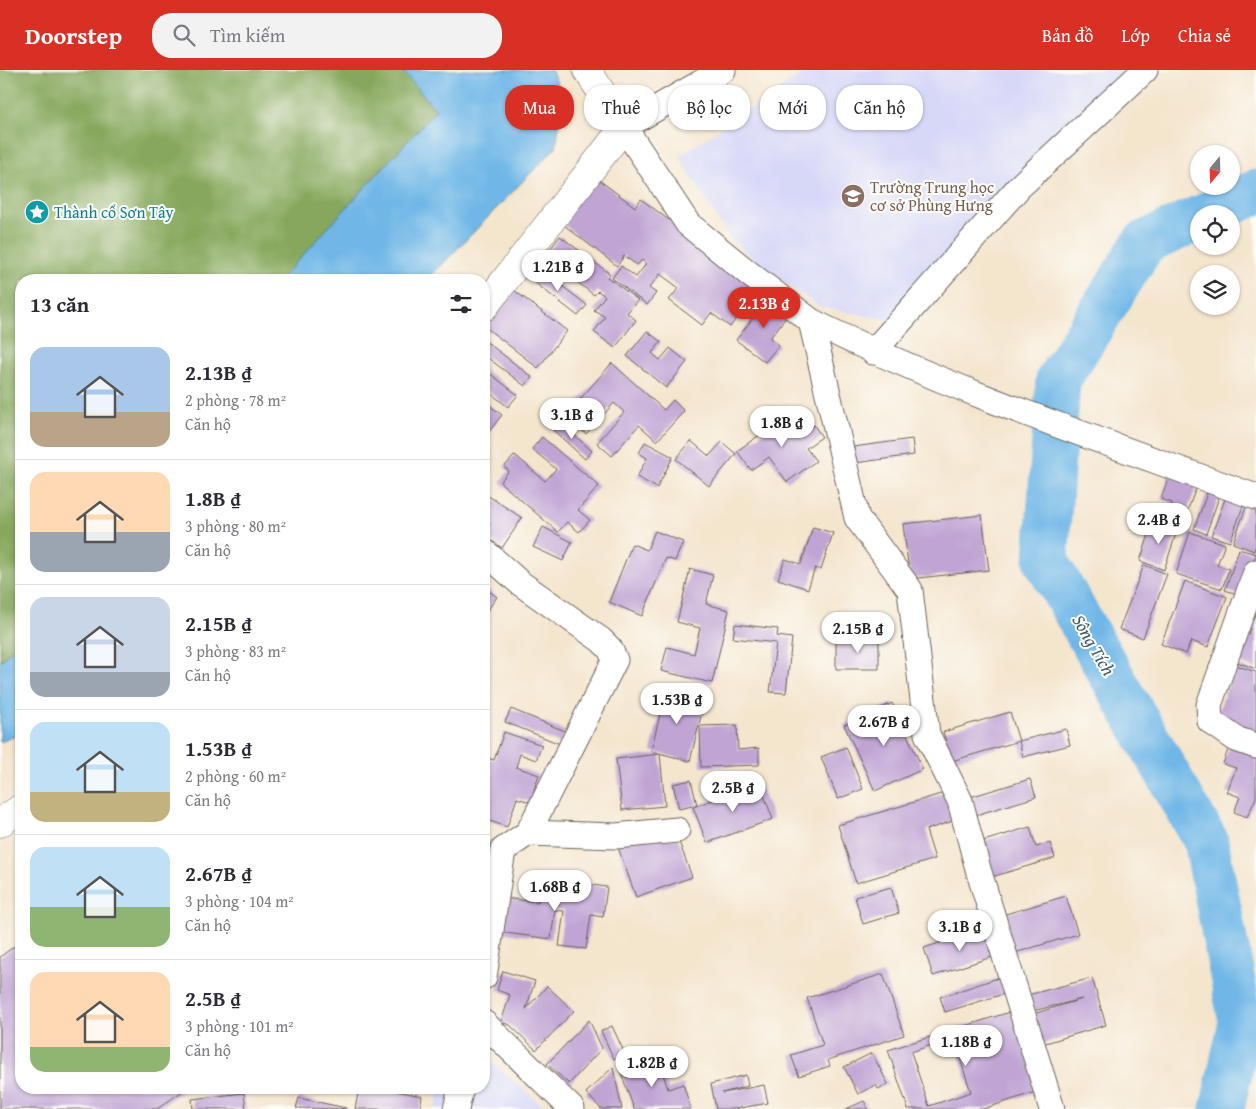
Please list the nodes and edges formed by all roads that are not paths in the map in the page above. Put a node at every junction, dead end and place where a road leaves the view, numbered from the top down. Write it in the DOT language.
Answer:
graph roads {
  1 [pos="586,70"];
  2 [pos="723,70"];
  3 [pos="1145,70"];
  4 [pos="596,85"];
  5 [pos="658,107"];
  6 [pos="622,130"];
  7 [pos="626,130"];
  8 [pos="490,299"];
  9 [pos="811,321"];
  10 [pos="873,352"];
  11 [pos="1256,497"];
  12 [pos="490,556"];
  13 [pos="1256,572"];
  14 [pos="1256,746"];
  15 [pos="15,812"];
  16 [pos="0,823"];
  17 [pos="677,830"];
  18 [pos="528,833"];
  19 [pos="490,937"];
  20 [pos="490,1028"];
  21 [pos="460,1094"];
  22 [pos="456,1109"];
  23 [pos="572,1109"];
  24 [pos="1052,1109"];
  1 -- 4 [label="main road"];
  2 -- 5 [label="street"];
  3 -- 10 [label="street"];
  6 -- 8 [label="main road"];
  7 -- 9 [label="street"];
  9 -- 10 [label="street"];
  9 -- 24 [label="street"];
  10 -- 11 [label="street"];
  12 -- 18 [label="street"];
  13 -- 14 [label="street"];
  15 -- 16 [label="main road"];
  17 -- 18 [label="street"];
  18 -- 19 [label="street"];
  20 -- 23 [label="street"];
  21 -- 22 [label="street"];
}
